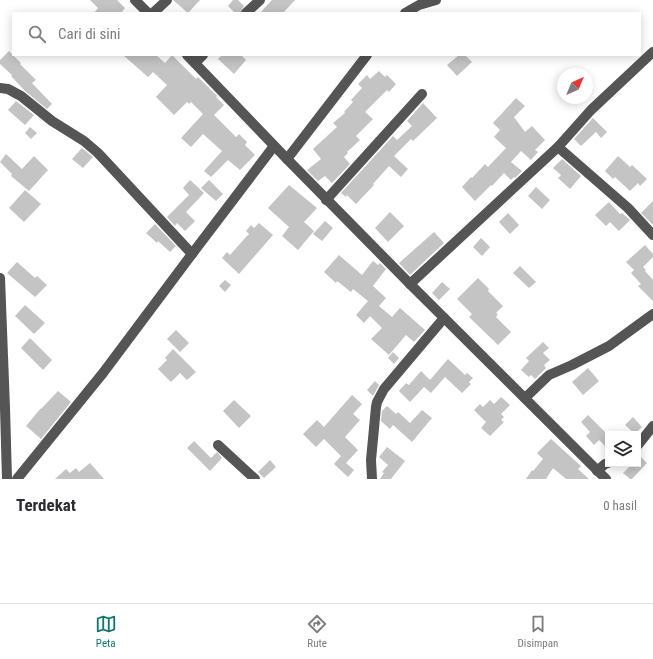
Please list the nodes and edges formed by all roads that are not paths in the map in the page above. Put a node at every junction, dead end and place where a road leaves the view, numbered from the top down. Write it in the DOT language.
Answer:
graph roads {
  1 [pos="135,0"];
  2 [pos="167,0"];
  3 [pos="260,0"];
  4 [pos="436,0"];
  5 [pos="147,12"];
  6 [pos="154,12"];
  7 [pos="247,12"];
  8 [pos="407,12"];
  9 [pos="653,52"];
  10 [pos="189,56"];
  11 [pos="202,56"];
  12 [pos="366,56"];
  13 [pos="195,63"];
  14 [pos="0,88"];
  15 [pos="422,94"];
  16 [pos="274,146"];
  17 [pos="558,147"];
  18 [pos="287,160"];
  19 [pos="326,200"];
  20 [pos="653,235"];
  21 [pos="192,254"];
  22 [pos="0,278"];
  23 [pos="412,283"];
  24 [pos="653,314"];
  25 [pos="1,317"];
  26 [pos="444,318"];
  27 [pos="525,398"];
  28 [pos="3,406"];
  29 [pos="653,426"];
  30 [pos="641,441"];
  31 [pos="218,445"];
  32 [pos="605,465"];
  33 [pos="597,471"];
  34 [pos="7,479"];
  35 [pos="17,479"];
  36 [pos="255,479"];
  37 [pos="372,479"];
  38 [pos="606,479"];
  1 -- 5 [label="street"];
  2 -- 6 [label="street"];
  3 -- 7 [label="street"];
  4 -- 8 [label="street"];
  9 -- 17 [label="street"];
  10 -- 13 [label="street"];
  11 -- 13 [label="street"];
  12 -- 18 [label="street"];
  13 -- 16 [label="street"];
  14 -- 21 [label="street"];
  15 -- 19 [label="street"];
  16 -- 18 [label="street"];
  16 -- 21 [label="street"];
  17 -- 20 [label="street"];
  17 -- 23 [label="street"];
  18 -- 19 [label="street"];
  19 -- 23 [label="street"];
  21 -- 35 [label="street"];
  22 -- 25 [label="street"];
  23 -- 26 [label="street"];
  24 -- 27 [label="street"];
  25 -- 28 [label="street"];
  26 -- 27 [label="street"];
  26 -- 37 [label="street"];
  27 -- 33 [label="street"];
  28 -- 34 [label="street"];
  29 -- 30 [label="street"];
  31 -- 36 [label="street"];
  32 -- 33 [label="street"];
  33 -- 38 [label="street"];
}
